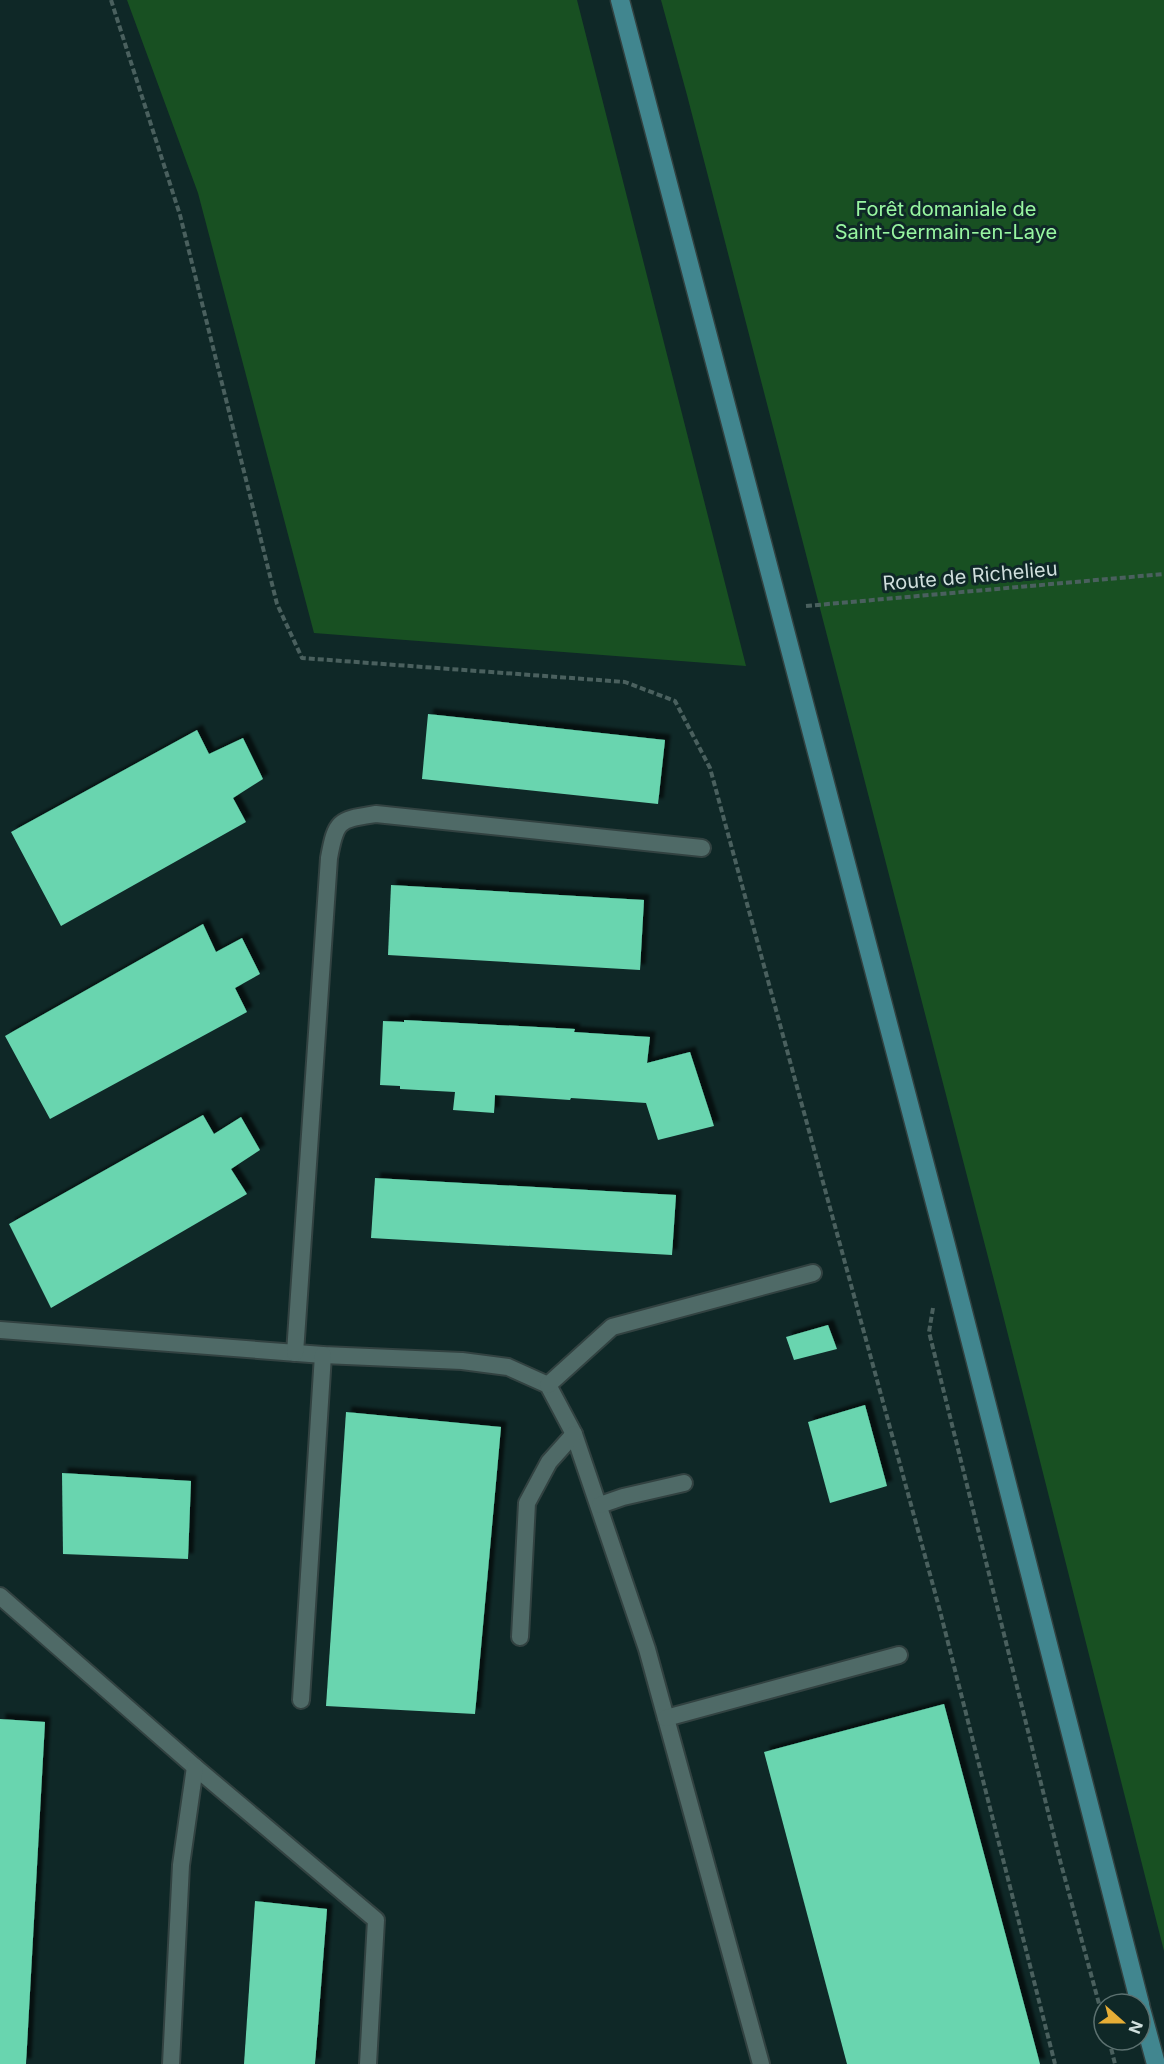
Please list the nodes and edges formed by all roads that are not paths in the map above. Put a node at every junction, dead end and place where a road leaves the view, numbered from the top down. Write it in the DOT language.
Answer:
graph roads {
  1 [pos="620,0"];
  2 [pos="702,848"];
  3 [pos="813,1273"];
  4 [pos="0,1330"];
  5 [pos="295,1353"];
  6 [pos="323,1355"];
  7 [pos="548,1385"];
  8 [pos="574,1434"];
  9 [pos="684,1484"];
  10 [pos="600,1505"];
  11 [pos="0,1596"];
  12 [pos="520,1637"];
  13 [pos="899,1655"];
  14 [pos="301,1700"];
  15 [pos="666,1718"];
  16 [pos="195,1767"];
  17 [pos="1137,1992"];
  18 [pos="171,2064"];
  19 [pos="368,2064"];
  20 [pos="761,2064"];
  1 -- 17 [label="main road"];
  2 -- 5 [label="lane"];
  3 -- 7 [label="lane"];
  4 -- 5 [label="lane"];
  5 -- 6 [label="lane"];
  6 -- 7 [label="lane"];
  6 -- 14 [label="lane"];
  7 -- 8 [label="lane"];
  8 -- 10 [label="lane"];
  8 -- 12 [label="lane"];
  9 -- 10 [label="lane"];
  10 -- 15 [label="lane"];
  11 -- 16 [label="lane"];
  13 -- 15 [label="lane"];
  15 -- 20 [label="lane"];
  16 -- 18 [label="lane"];
  16 -- 19 [label="lane"];
}
